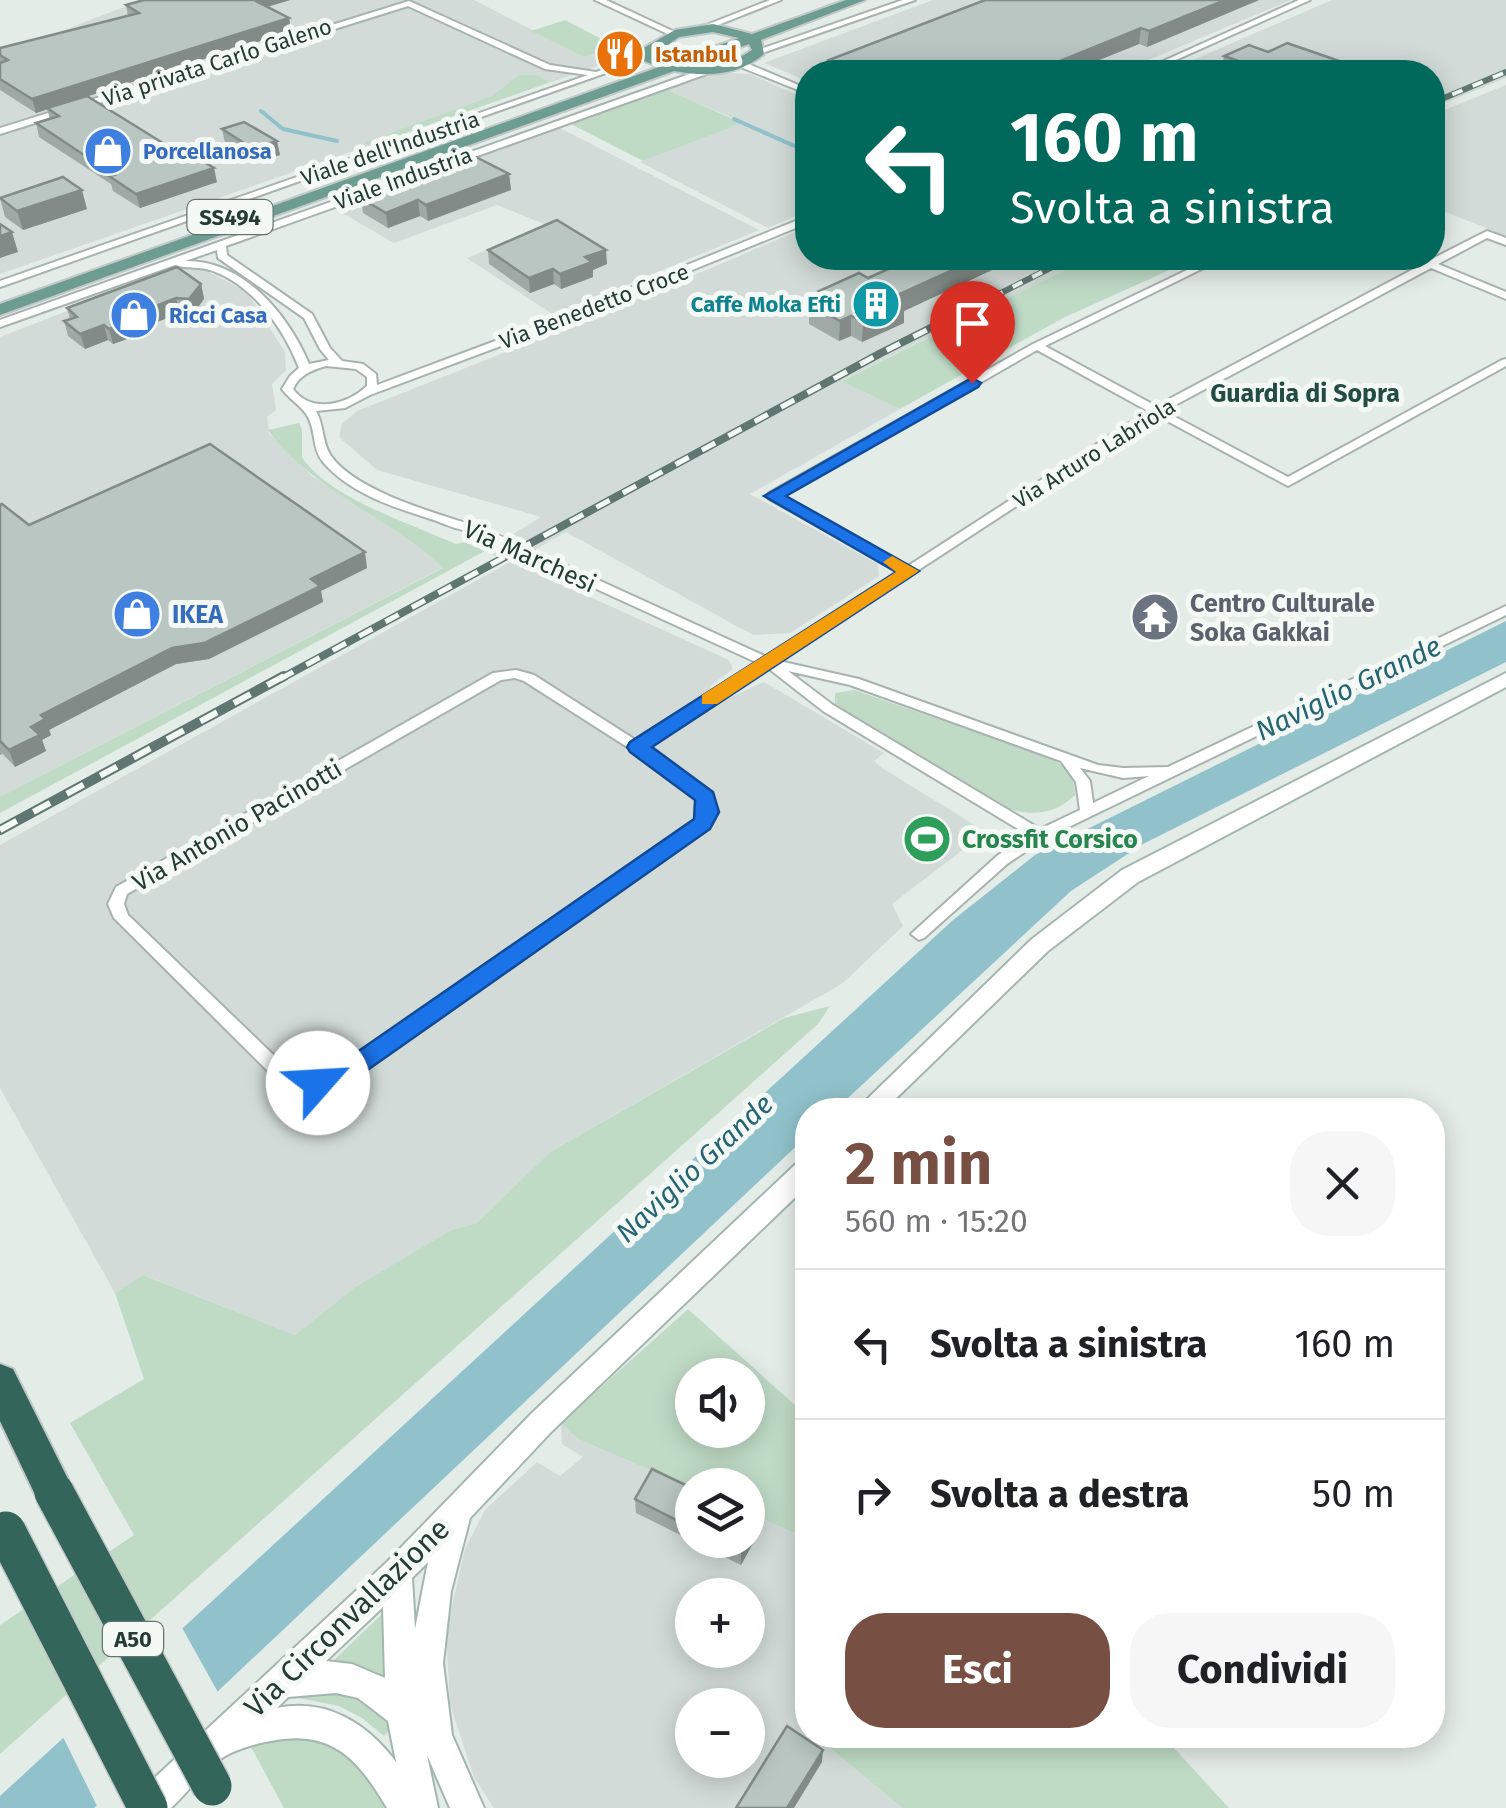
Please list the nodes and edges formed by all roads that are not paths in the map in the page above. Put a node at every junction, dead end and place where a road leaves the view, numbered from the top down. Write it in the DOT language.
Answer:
graph roads {
  1 [pos="599,0"];
  2 [pos="611,0"];
  3 [pos="777,0"];
  4 [pos="834,0"];
  5 [pos="858,0"];
  6 [pos="911,0"];
  7 [pos="1306,0"];
  8 [pos="1318,0"];
  9 [pos="1256,24"];
  10 [pos="687,32"];
  11 [pos="752,40"];
  12 [pos="1172,60"];
  13 [pos="659,62"];
  14 [pos="741,64"];
  15 [pos="709,70"];
  16 [pos="605,72"];
  17 [pos="795,87"];
  18 [pos="496,110"];
  19 [pos="0,132"];
  20 [pos="460,134"];
  21 [pos="795,223"];
  22 [pos="238,224"];
  23 [pos="1506,242"];
  24 [pos="220,244"];
  25 [pos="180,257"];
  26 [pos="1445,257"];
  27 [pos="154,266"];
  28 [pos="217,268"];
  29 [pos="1445,269"];
  30 [pos="1194,270"];
  31 [pos="1422,270"];
  32 [pos="0,284"];
  33 [pos="1506,296"];
  34 [pos="0,298"];
  35 [pos="0,310"];
  36 [pos="0,324"];
  37 [pos="0,334"];
  38 [pos="1037,346"];
  39 [pos="338,362"];
  40 [pos="1506,362"];
  41 [pos="305,369"];
  42 [pos="414,375"];
  43 [pos="372,376"];
  44 [pos="368,392"];
  45 [pos="345,404"];
  46 [pos="306,405"];
  47 [pos="1158,410"];
  48 [pos="321,428"];
  49 [pos="910,571"];
  50 [pos="1506,610"];
  51 [pos="767,662"];
  52 [pos="1506,679"];
  53 [pos="637,747"];
  54 [pos="1065,759"];
  55 [pos="1172,770"];
  56 [pos="1086,811"];
  57 [pos="1039,835"];
  58 [pos="919,934"];
  59 [pos="881,1098"];
  60 [pos="795,1180"];
  61 [pos="0,1381"];
  62 [pos="457,1512"];
  63 [pos="3,1524"];
  64 [pos="397,1572"];
  65 [pos="282,1683"];
  66 [pos="402,1711"];
  67 [pos="448,1776"];
  68 [pos="217,1780"];
  69 [pos="148,1808"];
  70 [pos="406,1808"];
  71 [pos="420,1808"];
  72 [pos="467,1808"];
  1 -- 10 [label="street"];
  2 -- 10 [label="street"];
  3 -- 10 [label="street"];
  4 -- 11 [label="main road, SS494"];
  5 -- 11 [label="main road, SS494"];
  6 -- 11 [label="street"];
  7 -- 9 [label="street"];
  8 -- 9 [label="street"];
  9 -- 12 [label="street"];
  10 -- 11 [label="main road, SS494"];
  10 -- 13 [label="main road, SS494"];
  11 -- 13 [label="main road, SS494"];
  11 -- 14 [label="main road, SS494"];
  13 -- 15 [label="main road, SS494"];
  13 -- 16 [label="street"];
  13 -- 20 [label="main road, SS494"];
  13 -- 22 [label="main road, SS494"];
  14 -- 15 [label="main road, SS494"];
  14 -- 17 [label="street"];
  15 -- 24 [label="street, Viale Industria"];
  16 -- 18 [label="street, Viale dell'Industria"];
  16 -- 19 [label="street, Via privata Carlo Galeno"];
  18 -- 20 [label="main road"];
  18 -- 32 [label="street, Viale dell'Industria"];
  20 -- 34 [label="main road, SS494"];
  21 -- 42 [label="street, Via Benedetto Croce"];
  22 -- 27 [label="main road"];
  22 -- 35 [label="main road, SS494"];
  23 -- 26 [label="street, Via Arturo Labriola"];
  24 -- 25 [label="street, Viale Industria"];
  24 -- 39 [label="street"];
  25 -- 27 [label="street, Viale Industria"];
  25 -- 28 [label="street"];
  27 -- 36 [label="street, Viale Industria"];
  28 -- 37 [label="street"];
  28 -- 41 [label="street"];
  29 -- 33 [label="street"];
  30 -- 38 [label="street"];
  31 -- 47 [label="street, Via Arturo Labriola"];
  38 -- 47 [label="street"];
  38 -- 49 [label="street"];
  39 -- 41 [label="street"];
  39 -- 43 [label="street"];
  40 -- 47 [label="street"];
  41 -- 46 [label="street"];
  42 -- 43 [label="street"];
  42 -- 44 [label="street, Via Benedetto Croce"];
  43 -- 44 [label="street"];
  44 -- 45 [label="street, Via Benedetto Croce"];
  45 -- 46 [label="street"];
  45 -- 48 [label="street"];
  46 -- 48 [label="street, Via Marchesi"];
  47 -- 49 [label="street, Via Arturo Labriola"];
  48 -- 51 [label="street, Via Marchesi, bridge"];
  49 -- 51 [label="street, Via Arturo Labriola"];
  50 -- 55 [label="street"];
  51 -- 53 [label="street"];
  51 -- 54 [label="street, Via Marchesi"];
  51 -- 57 [label="street, Via Marchesi"];
  52 -- 59 [label="main road"];
  53 -- 53 [label="street, Via Antonio Pacinotti"];
  54 -- 55 [label="street, Via Marchesi"];
  54 -- 56 [label="street"];
  55 -- 56 [label="street"];
  56 -- 57 [label="street"];
  57 -- 58 [label="street"];
  60 -- 62 [label="main road, Via Circonvallazione"];
  61 -- 68 [label="highway, A50, bridge"];
  62 -- 64 [label="main road, Via Circonvallazione"];
  62 -- 67 [label="main road"];
  63 -- 69 [label="highway, A50, bridge"];
  64 -- 65 [label="main road, Via Circonvallazione"];
  64 -- 66 [label="main road"];
  65 -- 66 [label="main road"];
  65 -- 68 [label="main road, Via Circonvallazione"];
  66 -- 67 [label="main road"];
  66 -- 71 [label="main road"];
  67 -- 72 [label="main road"];
  68 -- 69 [label="main road, Via Circonvallazione"];
  68 -- 70 [label="main road"];
}
